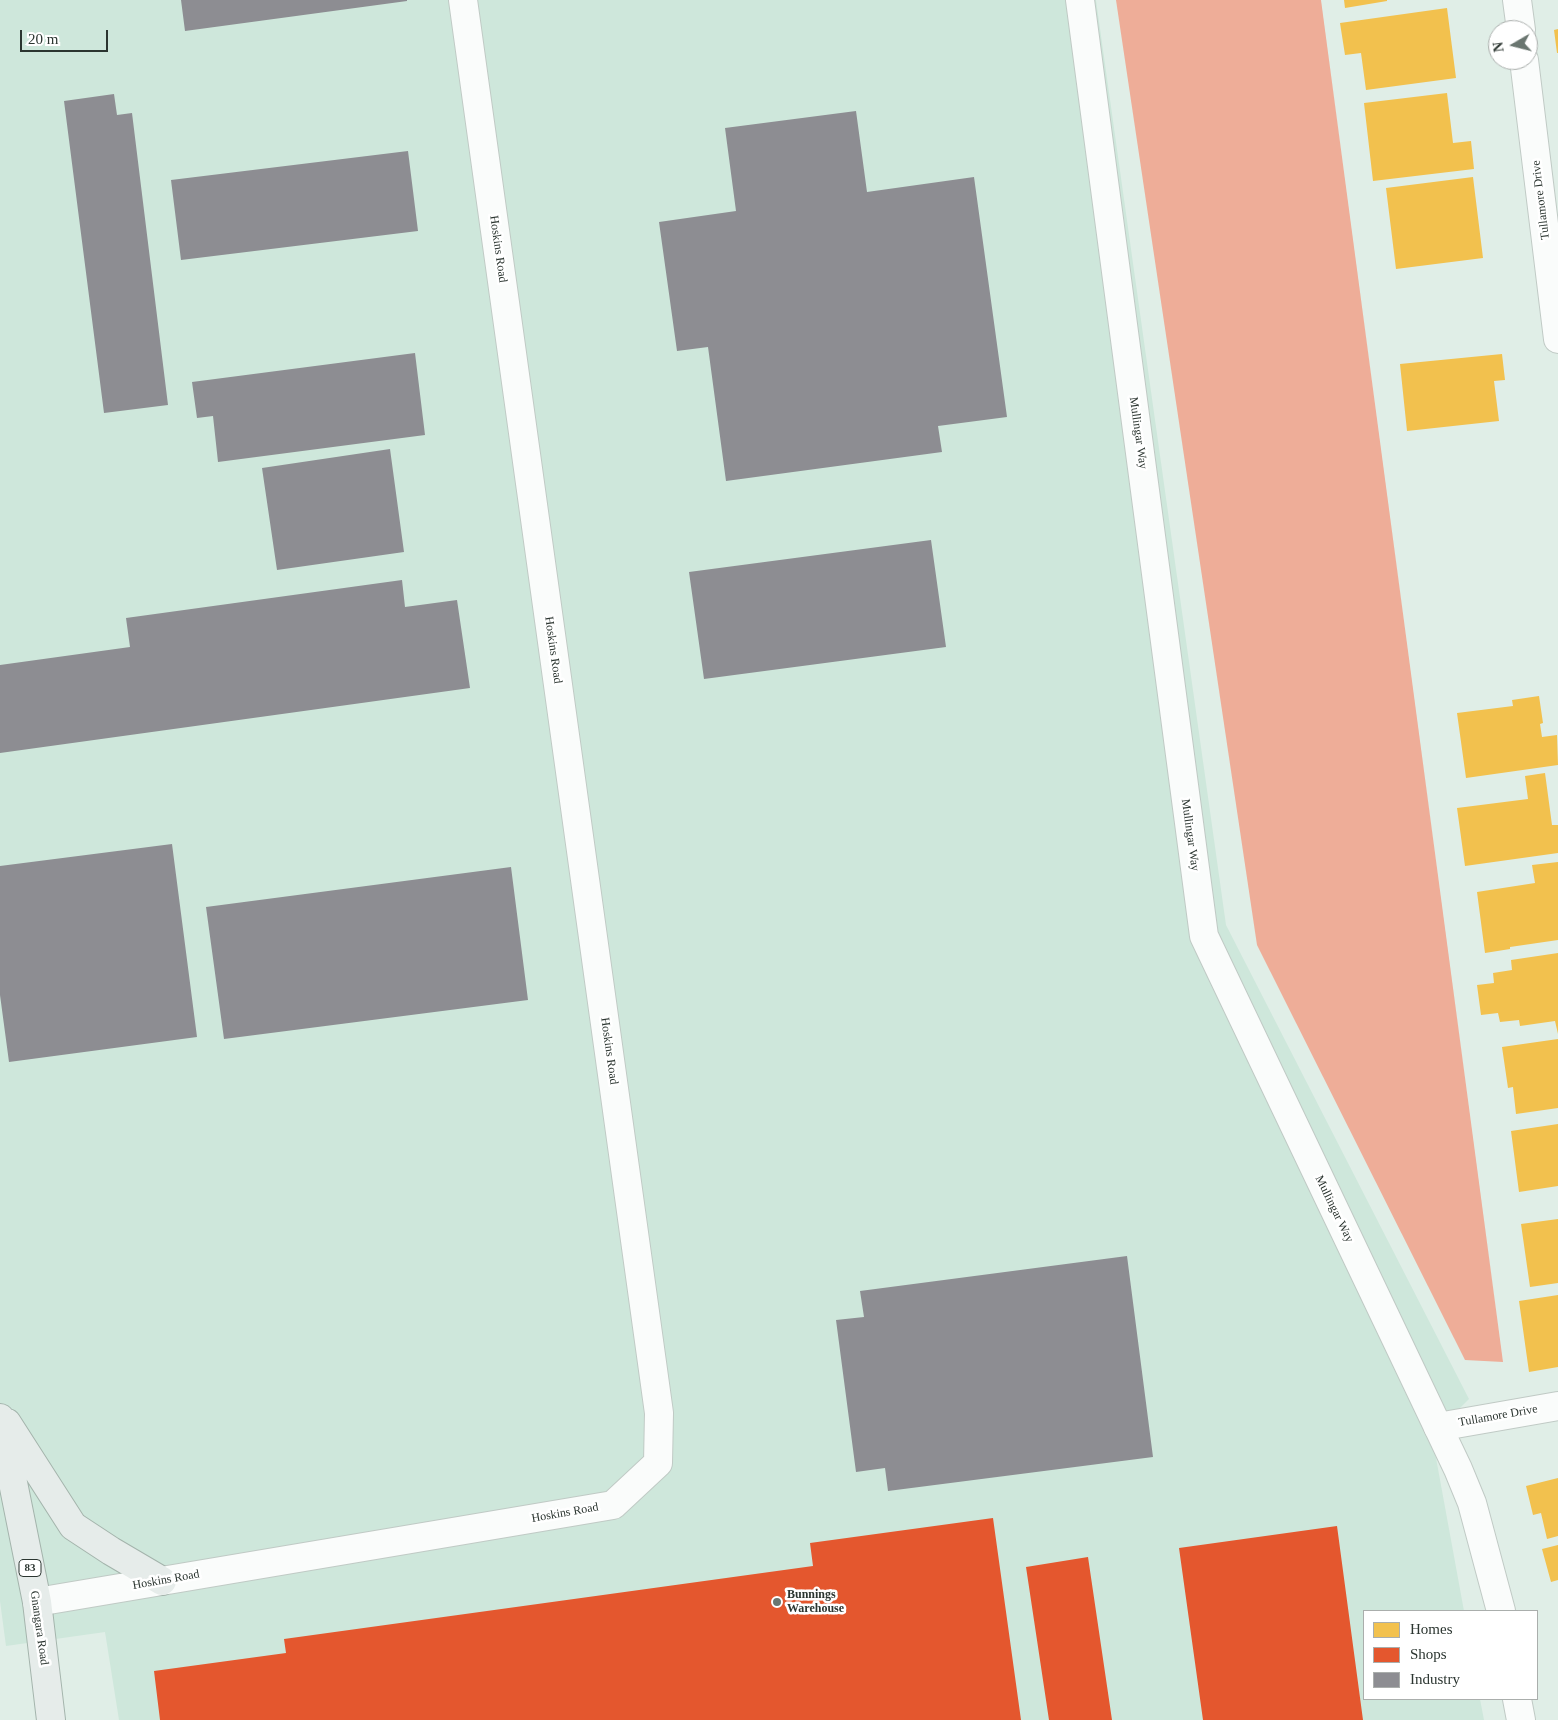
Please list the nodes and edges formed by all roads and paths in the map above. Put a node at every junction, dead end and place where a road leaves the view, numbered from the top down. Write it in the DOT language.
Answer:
graph roads {
  1 [pos="463,0"];
  2 [pos="1080,0"];
  3 [pos="1517,0"];
  4 [pos="1520,20"];
  5 [pos="1525,70"];
  6 [pos="1555,297"];
  7 [pos="1558,339"];
  8 [pos="1558,1406"];
  9 [pos="0,1412"];
  10 [pos="0,1418"];
  11 [pos="1438,1427"];
  12 [pos="162,1581"];
  13 [pos="36,1602"];
  14 [pos="1501,1610"];
  15 [pos="1517,1700"];
  16 [pos="51,1720"];
  17 [pos="1521,1720"];
  1 -- 12 [label="street, Hoskins Road"];
  2 -- 11 [label="street, Mullingar Way"];
  3 -- 4 [label="street"];
  5 -- 6 [label="street, Tullamore Drive"];
  6 -- 7 [label="street, Tullamore Drive"];
  8 -- 11 [label="street, Tullamore Drive"];
  9 -- 12 [label="main road"];
  10 -- 13 [label="main road, Gnangara Road / 83"];
  11 -- 14 [label="street, Mullingar Way"];
  12 -- 13 [label="street, Hoskins Road"];
  13 -- 16 [label="main road, Gnangara Road / 83"];
  15 -- 17 [label="street"];
}
